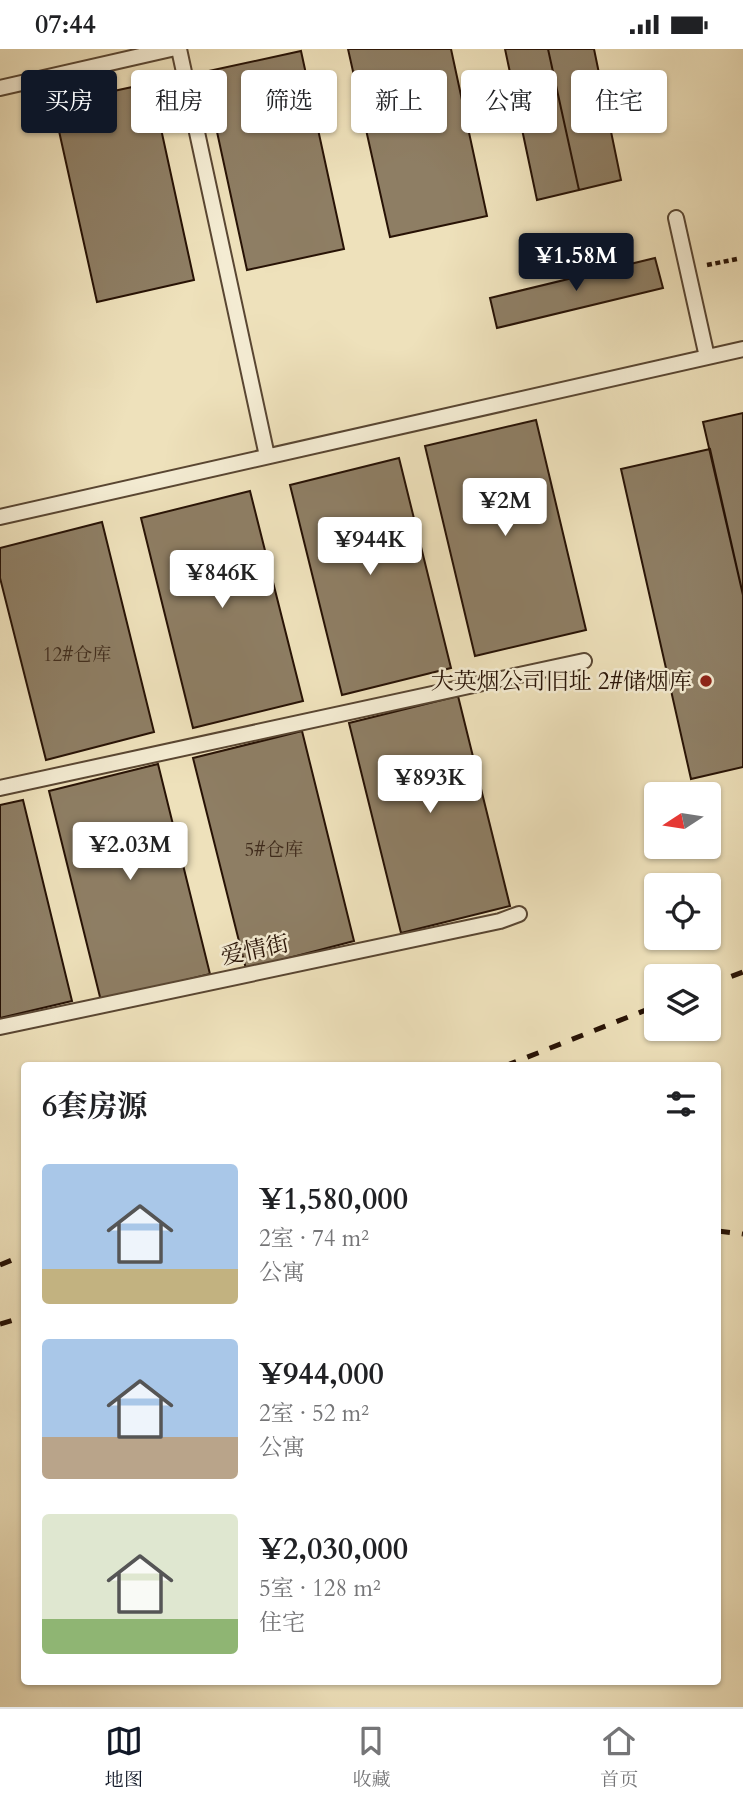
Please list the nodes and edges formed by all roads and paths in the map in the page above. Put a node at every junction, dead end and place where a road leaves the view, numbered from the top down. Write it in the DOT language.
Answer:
graph roads {
  1 [pos="171,49"];
  2 [pos="178,49"];
  3 [pos="0,88"];
  4 [pos="676,218"];
  5 [pos="743,349"];
  6 [pos="707,357"];
  7 [pos="267,456"];
  8 [pos="0,517"];
  9 [pos="584,661"];
  10 [pos="0,788"];
  11 [pos="519,914"];
  12 [pos="0,1027"];
  1 -- 3 [label="lane"];
  2 -- 7 [label="lane"];
  4 -- 6 [label="lane"];
  5 -- 6 [label="lane"];
  6 -- 7 [label="lane"];
  7 -- 8 [label="lane"];
  9 -- 10 [label="lane"];
  11 -- 12 [label="lane, 爱情街"];
}
